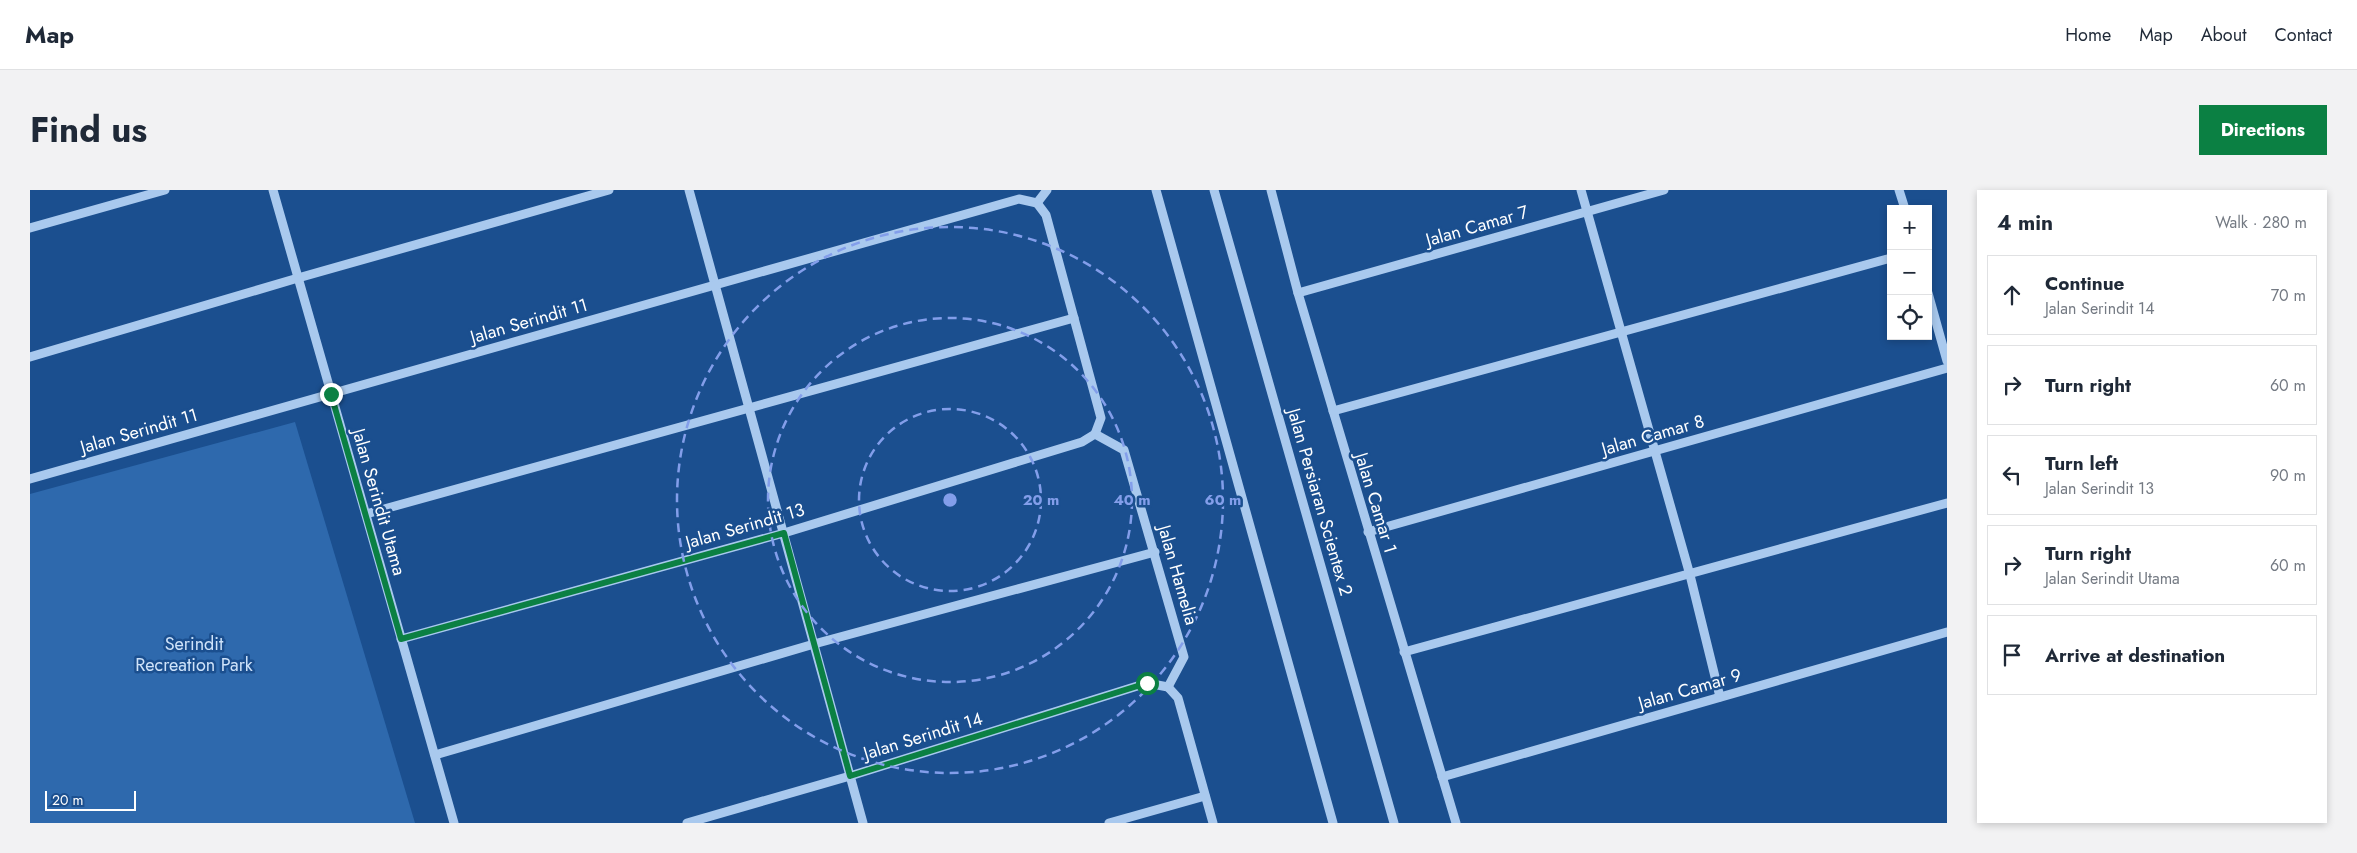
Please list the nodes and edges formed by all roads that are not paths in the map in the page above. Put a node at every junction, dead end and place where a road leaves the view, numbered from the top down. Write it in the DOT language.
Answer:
graph roads {
  1 [pos="165,190"];
  2 [pos="272,190"];
  3 [pos="609,190"];
  4 [pos="689,190"];
  5 [pos="1047,190"];
  6 [pos="1156,190"];
  7 [pos="1214,190"];
  8 [pos="1271,190"];
  9 [pos="1581,190"];
  10 [pos="1664,190"];
  11 [pos="1900,190"];
  12 [pos="1037,203"];
  13 [pos="1904,205"];
  14 [pos="1587,212"];
  15 [pos="30,228"];
  16 [pos="1887,259"];
  17 [pos="298,278"];
  18 [pos="715,285"];
  19 [pos="1298,293"];
  20 [pos="1929,295"];
  21 [pos="1074,318"];
  22 [pos="1623,332"];
  23 [pos="30,357"];
  24 [pos="1947,361"];
  25 [pos="1947,368"];
  26 [pos="331,394"];
  27 [pos="749,407"];
  28 [pos="1332,411"];
  29 [pos="1095,434"];
  30 [pos="1655,451"];
  31 [pos="30,479"];
  32 [pos="1947,503"];
  33 [pos="366,514"];
  34 [pos="1368,532"];
  35 [pos="784,533"];
  36 [pos="1155,552"];
  37 [pos="1690,575"];
  38 [pos="1947,632"];
  39 [pos="401,639"];
  40 [pos="814,644"];
  41 [pos="1404,652"];
  42 [pos="1168,687"];
  43 [pos="1720,697"];
  44 [pos="435,755"];
  45 [pos="850,776"];
  46 [pos="1442,777"];
  47 [pos="1205,796"];
  48 [pos="454,823"];
  49 [pos="687,823"];
  50 [pos="864,823"];
  51 [pos="1109,823"];
  52 [pos="1213,823"];
  53 [pos="1333,823"];
  54 [pos="1394,823"];
  55 [pos="1456,823"];
  1 -- 15 [label="street"];
  2 -- 17 [label="street, Jalan Serindit Utama"];
  3 -- 17 [label="street"];
  4 -- 18 [label="street"];
  5 -- 12 [label="street"];
  6 -- 53 [label="street"];
  7 -- 54 [label="street, Jalan Persiaran Scientex 2"];
  8 -- 19 [label="street, Jalan Camar 1"];
  9 -- 14 [label="street"];
  10 -- 14 [label="street, Jalan Camar 7"];
  11 -- 13 [label="street"];
  12 -- 18 [label="street, Jalan Serindit 11"];
  12 -- 21 [label="street"];
  14 -- 19 [label="street, Jalan Camar 7"];
  14 -- 22 [label="street"];
  16 -- 22 [label="street"];
  17 -- 23 [label="street"];
  17 -- 26 [label="street, Jalan Serindit Utama"];
  18 -- 26 [label="street, Jalan Serindit 11"];
  18 -- 27 [label="street"];
  19 -- 28 [label="street, Jalan Camar 1"];
  20 -- 24 [label="street"];
  21 -- 27 [label="street"];
  21 -- 29 [label="street"];
  22 -- 28 [label="street"];
  22 -- 30 [label="street"];
  25 -- 30 [label="street, Jalan Camar 8"];
  26 -- 31 [label="street, Jalan Serindit 11"];
  26 -- 33 [label="street, Jalan Serindit Utama"];
  27 -- 33 [label="street"];
  27 -- 35 [label="street"];
  28 -- 34 [label="street, Jalan Camar 1"];
  29 -- 35 [label="street, Jalan Serindit 13"];
  29 -- 36 [label="street, Jalan Hamelia"];
  30 -- 34 [label="street, Jalan Camar 8"];
  30 -- 37 [label="street"];
  32 -- 37 [label="street"];
  33 -- 39 [label="street, Jalan Serindit Utama"];
  34 -- 41 [label="street, Jalan Camar 1"];
  35 -- 39 [label="street, Jalan Serindit 13"];
  35 -- 40 [label="street"];
  36 -- 40 [label="street"];
  36 -- 42 [label="street, Jalan Hamelia"];
  37 -- 41 [label="street"];
  37 -- 43 [label="street"];
  38 -- 43 [label="street, Jalan Camar 9"];
  39 -- 44 [label="street, Jalan Serindit Utama"];
  40 -- 44 [label="street"];
  40 -- 45 [label="street"];
  41 -- 46 [label="street, Jalan Camar 1"];
  42 -- 45 [label="street, Jalan Serindit 14"];
  42 -- 47 [label="street"];
  43 -- 46 [label="street, Jalan Camar 9"];
  44 -- 48 [label="street, Jalan Serindit Utama"];
  45 -- 49 [label="street, Jalan Serindit 14"];
  45 -- 50 [label="street"];
  46 -- 55 [label="street, Jalan Camar 1"];
  47 -- 51 [label="street"];
  47 -- 52 [label="street"];
}
